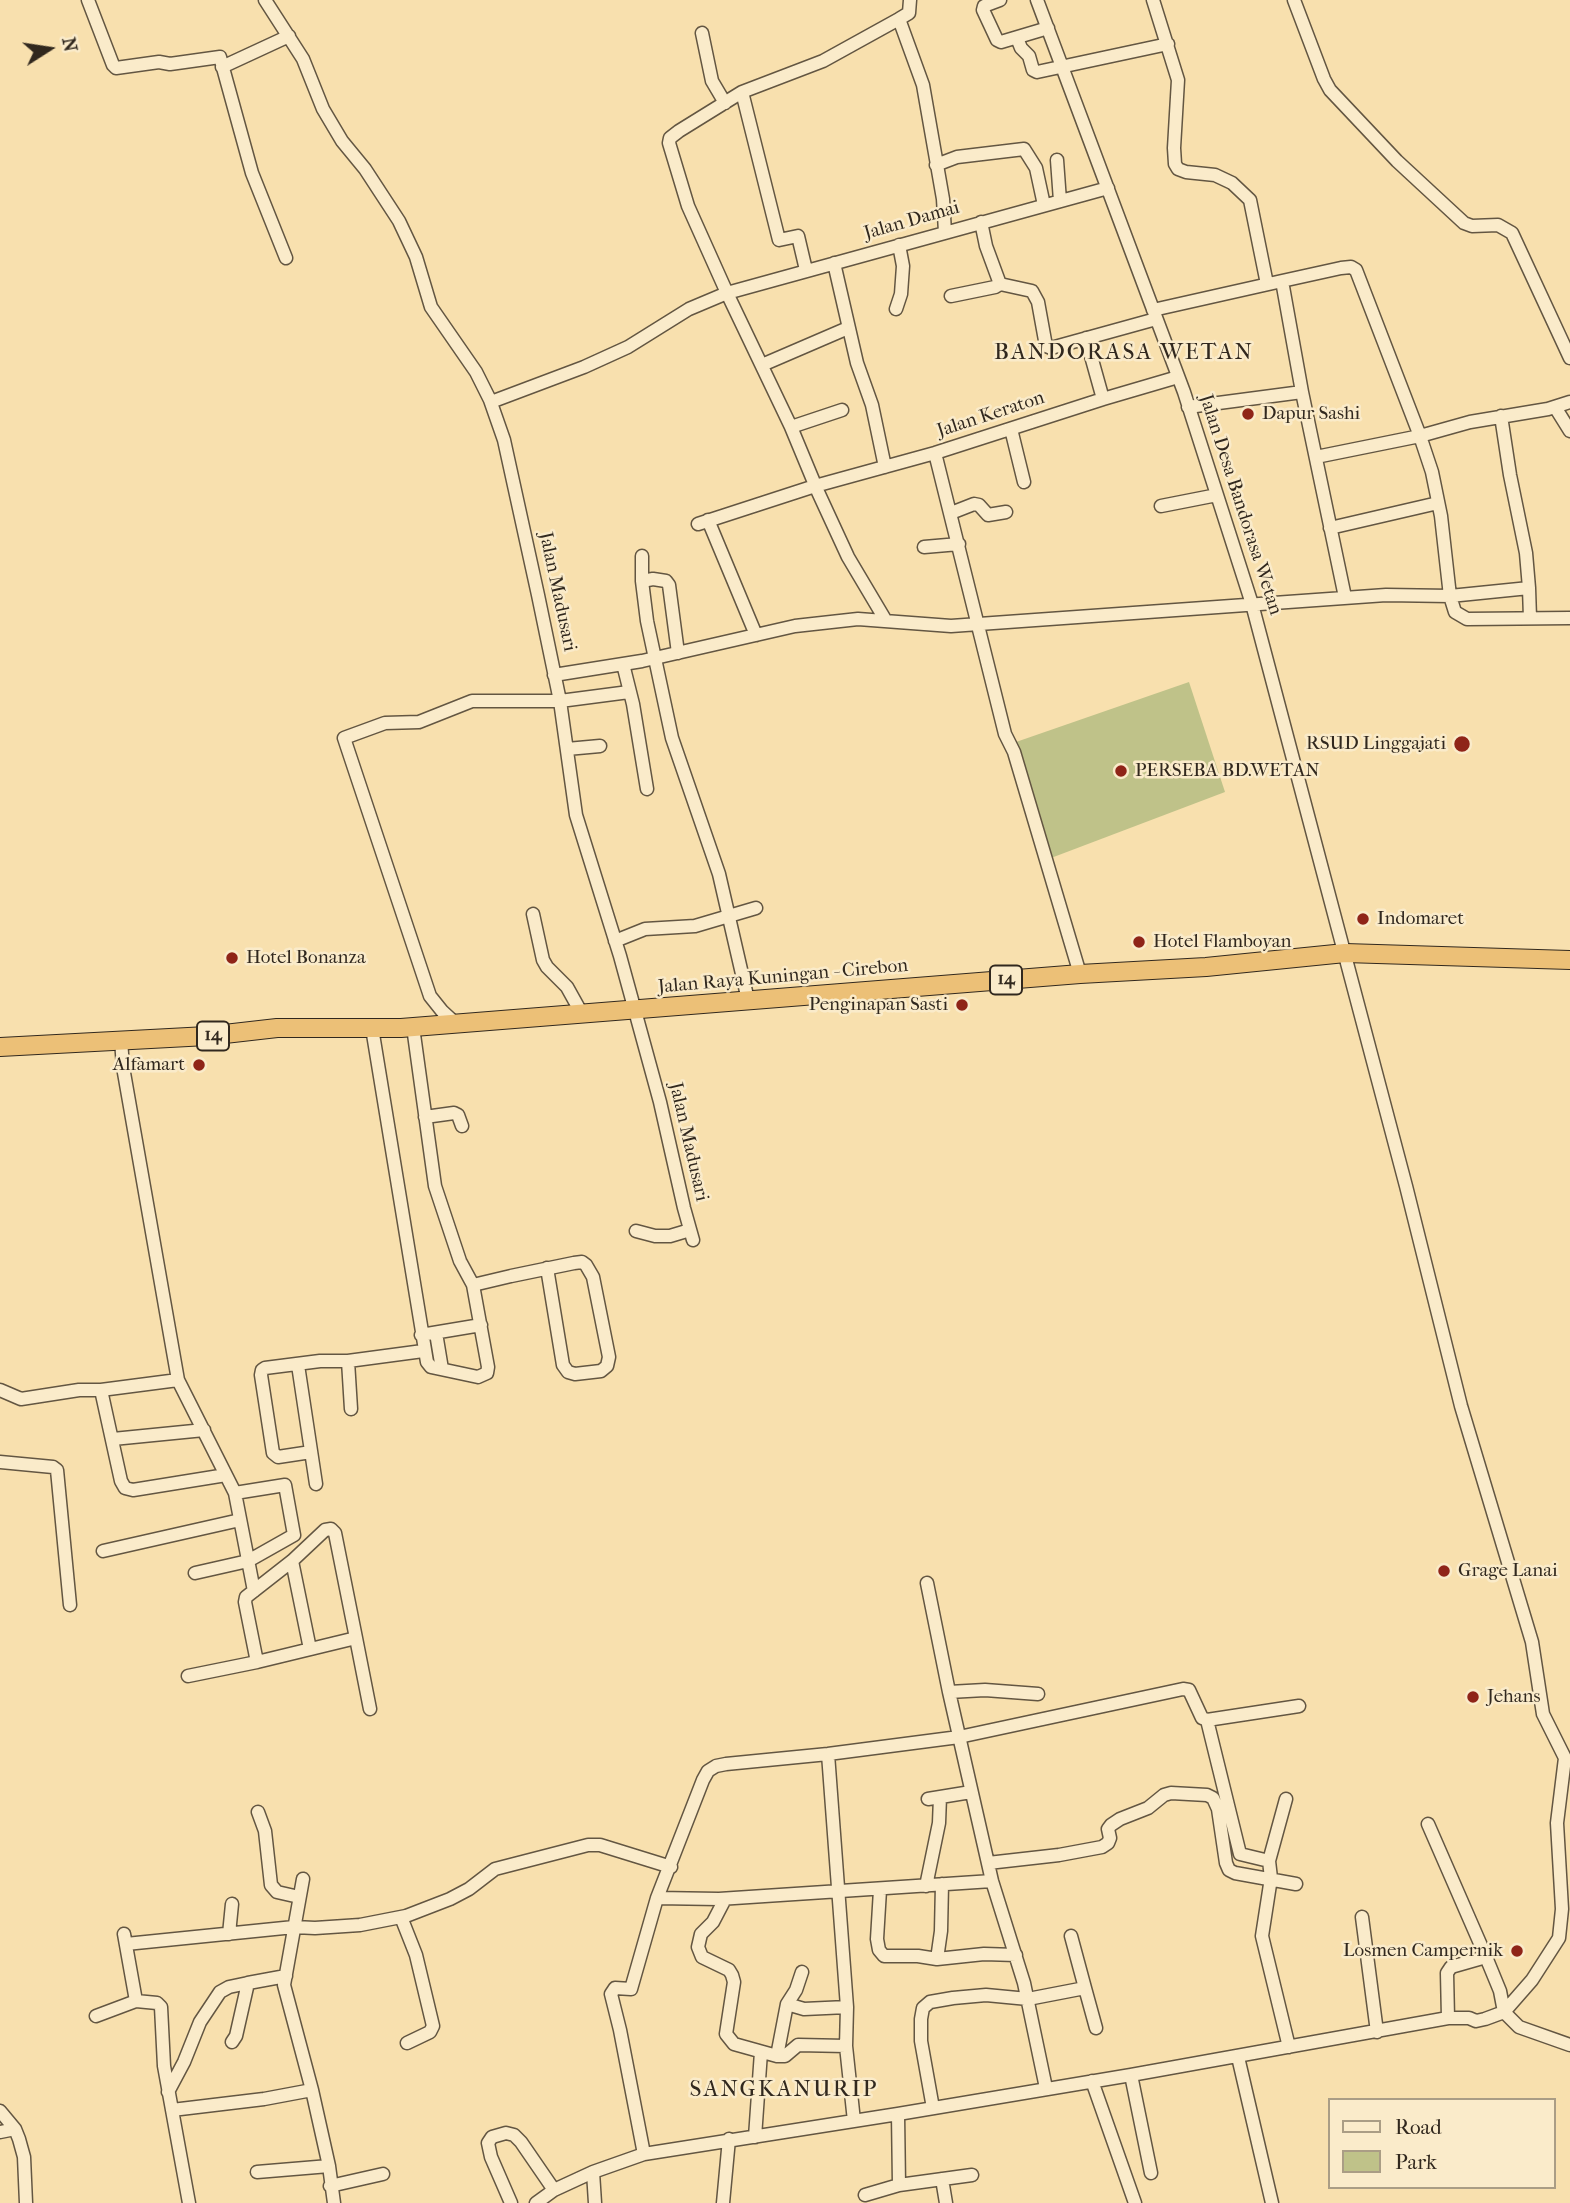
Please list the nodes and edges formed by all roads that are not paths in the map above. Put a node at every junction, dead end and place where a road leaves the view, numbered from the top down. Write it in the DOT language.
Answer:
graph roads {
  1 [pos="88,0"];
  2 [pos="265,0"];
  3 [pos="909,0"];
  4 [pos="1000,0"];
  5 [pos="1037,0"];
  6 [pos="1153,0"];
  7 [pos="1294,0"];
  8 [pos="899,19"];
  9 [pos="1048,28"];
  10 [pos="702,33"];
  11 [pos="289,36"];
  12 [pos="1017,38"];
  13 [pos="1168,44"];
  14 [pos="1063,66"];
  15 [pos="222,67"];
  16 [pos="743,92"];
  17 [pos="725,103"];
  18 [pos="1057,160"];
  19 [pos="936,165"];
  20 [pos="1108,188"];
  21 [pos="1060,201"];
  22 [pos="1044,205"];
  23 [pos="981,222"];
  24 [pos="945,232"];
  25 [pos="899,245"];
  26 [pos="286,258"];
  27 [pos="834,263"];
  28 [pos="806,270"];
  29 [pos="1282,281"];
  30 [pos="1000,284"];
  31 [pos="1267,284"];
  32 [pos="727,293"];
  33 [pos="951,296"];
  34 [pos="896,309"];
  35 [pos="1155,314"];
  36 [pos="848,328"];
  37 [pos="1086,338"];
  38 [pos="1570,358"];
  39 [pos="762,365"];
  40 [pos="1178,377"];
  41 [pos="1302,392"];
  42 [pos="1103,399"];
  43 [pos="491,402"];
  44 [pos="1570,402"];
  45 [pos="1188,407"];
  46 [pos="1555,407"];
  47 [pos="842,410"];
  48 [pos="1501,416"];
  49 [pos="791,427"];
  50 [pos="1011,429"];
  51 [pos="1570,431"];
  52 [pos="1420,436"];
  53 [pos="935,453"];
  54 [pos="1315,457"];
  55 [pos="885,467"];
  56 [pos="1024,482"];
  57 [pos="815,486"];
  58 [pos="1217,495"];
  59 [pos="1438,503"];
  60 [pos="1161,506"];
  61 [pos="1006,512"];
  62 [pos="951,513"];
  63 [pos="1330,528"];
  64 [pos="959,544"];
  65 [pos="924,547"];
  66 [pos="642,556"];
  67 [pos="642,581"];
  68 [pos="1529,589"];
  69 [pos="1450,596"];
  70 [pos="1345,597"];
  71 [pos="1252,604"];
  72 [pos="1530,618"];
  73 [pos="1570,618"];
  74 [pos="886,621"];
  75 [pos="977,624"];
  76 [pos="757,635"];
  77 [pos="678,653"];
  78 [pos="654,658"];
  79 [pos="623,664"];
  80 [pos="554,676"];
  81 [pos="629,692"];
  82 [pos="559,701"];
  83 [pos="600,746"];
  84 [pos="567,749"];
  85 [pos="647,789"];
  86 [pos="756,908"];
  87 [pos="533,914"];
  88 [pos="728,915"];
  89 [pos="615,941"];
  90 [pos="1345,953"];
  91 [pos="1570,960"];
  92 [pos="1080,974"];
  93 [pos="748,1000"];
  94 [pos="635,1011"];
  95 [pos="582,1014"];
  96 [pos="434,1025"];
  97 [pos="372,1028"];
  98 [pos="121,1040"];
  99 [pos="0,1047"];
  100 [pos="425,1117"];
  101 [pos="462,1126"];
  102 [pos="636,1231"];
  103 [pos="547,1268"];
  104 [pos="473,1285"];
  105 [pos="481,1325"];
  106 [pos="436,1333"];
  107 [pos="421,1335"];
  108 [pos="423,1351"];
  109 [pos="348,1361"];
  110 [pos="299,1365"];
  111 [pos="442,1369"];
  112 [pos="178,1380"];
  113 [pos="0,1390"];
  114 [pos="101,1390"];
  115 [pos="351,1409"];
  116 [pos="204,1430"];
  117 [pos="113,1440"];
  118 [pos="311,1452"];
  119 [pos="0,1461"];
  120 [pos="226,1475"];
  121 [pos="316,1484"];
  122 [pos="235,1493"];
  123 [pos="240,1520"];
  124 [pos="103,1551"];
  125 [pos="248,1561"];
  126 [pos="292,1561"];
  127 [pos="195,1573"];
  128 [pos="927,1583"];
  129 [pos="254,1591"];
  130 [pos="70,1605"];
  131 [pos="356,1638"];
  132 [pos="310,1649"];
  133 [pos="257,1662"];
  134 [pos="188,1676"];
  135 [pos="949,1692"];
  136 [pos="1038,1694"];
  137 [pos="1299,1706"];
  138 [pos="370,1709"];
  139 [pos="1207,1720"];
  140 [pos="959,1737"];
  141 [pos="828,1754"];
  142 [pos="971,1792"];
  143 [pos="1286,1799"];
  144 [pos="258,1812"];
  145 [pos="1428,1824"];
  146 [pos="1269,1861"];
  147 [pos="988,1863"];
  148 [pos="671,1867"];
  149 [pos="1271,1878"];
  150 [pos="303,1879"];
  151 [pos="992,1881"];
  152 [pos="1296,1884"];
  153 [pos="942,1885"];
  154 [pos="926,1886"];
  155 [pos="880,1889"];
  156 [pos="839,1893"];
  157 [pos="299,1897"];
  158 [pos="657,1898"];
  159 [pos="725,1899"];
  160 [pos="232,1904"];
  161 [pos="1566,1911"];
  162 [pos="401,1917"];
  163 [pos="1362,1917"];
  164 [pos="294,1927"];
  165 [pos="229,1934"];
  166 [pos="1071,1936"];
  167 [pos="1564,1936"];
  168 [pos="1016,1955"];
  169 [pos="1486,1957"];
  170 [pos="937,1959"];
  171 [pos="802,1972"];
  172 [pos="286,1976"];
  173 [pos="248,1983"];
  174 [pos="1084,1988"];
  175 [pos="1028,1999"];
  176 [pos="136,2001"];
  177 [pos="787,2004"];
  178 [pos="847,2007"];
  179 [pos="1504,2012"];
  180 [pos="96,2016"];
  181 [pos="1448,2018"];
  182 [pos="1096,2028"];
  183 [pos="1377,2032"];
  184 [pos="232,2042"];
  185 [pos="407,2043"];
  186 [pos="1570,2045"];
  187 [pos="846,2046"];
  188 [pos="1289,2047"];
  189 [pos="761,2052"];
  190 [pos="777,2056"];
  191 [pos="1238,2057"];
  192 [pos="1131,2075"];
  193 [pos="1092,2081"];
  194 [pos="1045,2088"];
  195 [pos="312,2090"];
  196 [pos="168,2092"];
  197 [pos="933,2108"];
  198 [pos="172,2110"];
  199 [pos="0,2111"];
  200 [pos="898,2115"];
  201 [pos="854,2121"];
  202 [pos="15,2129"];
  203 [pos="0,2132"];
  204 [pos="755,2137"];
  205 [pos="729,2139"];
  206 [pos="644,2154"];
  207 [pos="329,2166"];
  208 [pos="257,2172"];
  209 [pos="593,2172"];
  210 [pos="1151,2173"];
  211 [pos="383,2174"];
  212 [pos="972,2175"];
  213 [pos="942,2179"];
  214 [pos="899,2185"];
  215 [pos="330,2186"];
  216 [pos="554,2190"];
  217 [pos="865,2194"];
  218 [pos="26,2203"];
  219 [pos="189,2203"];
  220 [pos="334,2203"];
  221 [pos="511,2203"];
  222 [pos="536,2203"];
  223 [pos="595,2203"];
  224 [pos="723,2203"];
  225 [pos="946,2203"];
  226 [pos="1135,2203"];
  227 [pos="1272,2203"];
  1 -- 15 [label="street"];
  2 -- 11 [label="street, Jalan Madusari"];
  3 -- 8 [label="street"];
  4 -- 12 [label="street"];
  5 -- 9 [label="street, Jalan Desa Bandorasa Wetan"];
  6 -- 13 [label="street"];
  7 -- 38 [label="street"];
  8 -- 16 [label="street"];
  8 -- 19 [label="street"];
  9 -- 12 [label="street"];
  9 -- 14 [label="street, Jalan Desa Bandorasa Wetan"];
  10 -- 17 [label="street"];
  11 -- 15 [label="street"];
  11 -- 43 [label="street, Jalan Madusari"];
  12 -- 14 [label="street"];
  13 -- 14 [label="street"];
  13 -- 31 [label="street"];
  14 -- 20 [label="street, Jalan Desa Bandorasa Wetan"];
  15 -- 26 [label="street"];
  16 -- 17 [label="street"];
  16 -- 28 [label="street"];
  17 -- 32 [label="street"];
  18 -- 21 [label="street"];
  19 -- 22 [label="street"];
  19 -- 24 [label="street"];
  20 -- 21 [label="street, Jalan Damai"];
  20 -- 35 [label="street, Jalan Desa Bandorasa Wetan"];
  21 -- 22 [label="street, Jalan Damai"];
  22 -- 23 [label="street, Jalan Damai"];
  23 -- 24 [label="street, Jalan Damai"];
  23 -- 30 [label="street"];
  24 -- 25 [label="street, Jalan Damai"];
  25 -- 27 [label="street, Jalan Damai"];
  25 -- 34 [label="street"];
  27 -- 28 [label="street, Jalan Damai"];
  27 -- 36 [label="street"];
  28 -- 32 [label="street, Jalan Damai"];
  29 -- 31 [label="street"];
  29 -- 41 [label="street"];
  29 -- 52 [label="street"];
  30 -- 33 [label="street"];
  30 -- 37 [label="street"];
  31 -- 35 [label="street"];
  32 -- 39 [label="street"];
  32 -- 43 [label="street, Jalan Damai"];
  35 -- 37 [label="street"];
  35 -- 40 [label="street, Jalan Desa Bandorasa Wetan"];
  36 -- 39 [label="street"];
  36 -- 55 [label="street"];
  37 -- 42 [label="street"];
  39 -- 49 [label="street"];
  40 -- 42 [label="street, Jalan Keraton"];
  40 -- 45 [label="street, Jalan Desa Bandorasa Wetan"];
  41 -- 45 [label="street"];
  41 -- 54 [label="street"];
  42 -- 50 [label="street, Jalan Keraton"];
  43 -- 80 [label="street, Jalan Madusari"];
  44 -- 46 [label="street"];
  45 -- 58 [label="street, Jalan Desa Bandorasa Wetan"];
  46 -- 48 [label="street"];
  46 -- 51 [label="street"];
  47 -- 49 [label="street"];
  48 -- 52 [label="street"];
  48 -- 68 [label="street"];
  49 -- 57 [label="street"];
  50 -- 53 [label="street, Jalan Keraton"];
  50 -- 56 [label="street"];
  52 -- 54 [label="street"];
  52 -- 59 [label="street"];
  53 -- 55 [label="street, Jalan Keraton"];
  53 -- 62 [label="street"];
  54 -- 63 [label="street"];
  55 -- 57 [label="street, Jalan Keraton"];
  57 -- 74 [label="street"];
  57 -- 76 [label="street, Jalan Keraton"];
  58 -- 60 [label="street"];
  58 -- 71 [label="street, Jalan Desa Bandorasa Wetan"];
  59 -- 63 [label="street"];
  59 -- 69 [label="street"];
  61 -- 62 [label="street"];
  62 -- 64 [label="street"];
  63 -- 70 [label="street"];
  64 -- 65 [label="street"];
  64 -- 75 [label="street"];
  66 -- 67 [label="street"];
  67 -- 77 [label="street"];
  67 -- 78 [label="street"];
  68 -- 69 [label="street"];
  68 -- 72 [label="street"];
  69 -- 70 [label="street"];
  69 -- 72 [label="street"];
  70 -- 71 [label="street"];
  71 -- 75 [label="street"];
  71 -- 90 [label="street, Jalan Desa Bandorasa Wetan"];
  72 -- 73 [label="street"];
  74 -- 75 [label="street"];
  74 -- 76 [label="street"];
  75 -- 92 [label="street"];
  76 -- 77 [label="street"];
  77 -- 78 [label="street"];
  78 -- 79 [label="street"];
  78 -- 88 [label="street"];
  79 -- 80 [label="street"];
  79 -- 81 [label="street"];
  80 -- 82 [label="street, Jalan Madusari"];
  81 -- 82 [label="street"];
  81 -- 85 [label="street"];
  82 -- 84 [label="street, Jalan Madusari"];
  82 -- 96 [label="street"];
  83 -- 84 [label="street"];
  84 -- 89 [label="street, Jalan Madusari"];
  86 -- 88 [label="street"];
  87 -- 95 [label="street"];
  88 -- 89 [label="street"];
  88 -- 93 [label="street"];
  89 -- 94 [label="street, Jalan Madusari"];
  90 -- 91 [label="highway, Jalan Raya Kuningan - Cirebon / 14"];
  90 -- 92 [label="highway, Jalan Raya Kuningan - Cirebon / 14"];
  90 -- 161 [label="street, Jalan Desa Bandorasa Wetan"];
  92 -- 93 [label="highway, Jalan Raya Kuningan - Cirebon / 14"];
  93 -- 94 [label="highway, Jalan Raya Kuningan - Cirebon / 14"];
  94 -- 95 [label="highway, Jalan Raya Kuningan - Cirebon / 14"];
  94 -- 102 [label="street, Jalan Madusari"];
  95 -- 96 [label="highway, Jalan Raya Kuningan - Cirebon / 14"];
  96 -- 97 [label="highway, Jalan Raya Kuningan - Cirebon / 14"];
  96 -- 100 [label="street"];
  97 -- 98 [label="highway, Jalan Raya Kuningan - Cirebon / 14"];
  97 -- 107 [label="street"];
  98 -- 99 [label="highway, Jalan Raya Kuningan - Cirebon / 14"];
  98 -- 112 [label="street"];
  100 -- 101 [label="street"];
  100 -- 104 [label="street"];
  103 -- 103 [label="street"];
  103 -- 104 [label="street"];
  104 -- 105 [label="street"];
  105 -- 106 [label="street"];
  105 -- 111 [label="street"];
  106 -- 107 [label="street"];
  106 -- 111 [label="street"];
  107 -- 108 [label="street"];
  108 -- 109 [label="street"];
  108 -- 111 [label="street"];
  109 -- 110 [label="street"];
  109 -- 115 [label="street"];
  110 -- 118 [label="street"];
  110 -- 118 [label="street"];
  112 -- 114 [label="street"];
  112 -- 116 [label="street"];
  113 -- 114 [label="street"];
  114 -- 117 [label="street"];
  116 -- 117 [label="street"];
  116 -- 120 [label="street"];
  117 -- 120 [label="street"];
  118 -- 121 [label="street"];
  119 -- 130 [label="street"];
  120 -- 122 [label="street"];
  122 -- 123 [label="street"];
  122 -- 125 [label="street"];
  123 -- 124 [label="street"];
  123 -- 125 [label="street"];
  125 -- 127 [label="street"];
  125 -- 129 [label="street"];
  126 -- 129 [label="street"];
  126 -- 131 [label="street"];
  126 -- 132 [label="street"];
  128 -- 135 [label="street"];
  129 -- 133 [label="street"];
  131 -- 132 [label="street"];
  131 -- 138 [label="street"];
  132 -- 133 [label="street"];
  133 -- 134 [label="street"];
  135 -- 136 [label="street"];
  135 -- 140 [label="street"];
  137 -- 139 [label="street"];
  139 -- 140 [label="street"];
  139 -- 146 [label="street"];
  140 -- 141 [label="street"];
  140 -- 142 [label="street"];
  141 -- 148 [label="street"];
  141 -- 156 [label="street"];
  142 -- 147 [label="street"];
  142 -- 154 [label="street"];
  143 -- 146 [label="street"];
  144 -- 157 [label="street"];
  145 -- 169 [label="street"];
  146 -- 149 [label="street"];
  147 -- 149 [label="street"];
  147 -- 151 [label="street"];
  148 -- 158 [label="street"];
  148 -- 162 [label="street"];
  149 -- 152 [label="street"];
  149 -- 188 [label="street"];
  150 -- 157 [label="street"];
  151 -- 153 [label="street"];
  151 -- 168 [label="street"];
  153 -- 154 [label="street"];
  153 -- 170 [label="street"];
  154 -- 155 [label="street"];
  155 -- 156 [label="street"];
  155 -- 170 [label="street"];
  156 -- 159 [label="street"];
  156 -- 178 [label="street"];
  157 -- 164 [label="street"];
  158 -- 159 [label="street"];
  158 -- 206 [label="street"];
  159 -- 189 [label="street"];
  160 -- 165 [label="street"];
  161 -- 167 [label="street, Jalan Desa Bandorasa Wetan"];
  162 -- 164 [label="street"];
  162 -- 185 [label="street"];
  163 -- 183 [label="street"];
  164 -- 165 [label="street"];
  164 -- 172 [label="street"];
  165 -- 176 [label="street"];
  166 -- 174 [label="street"];
  167 -- 179 [label="street"];
  168 -- 170 [label="street"];
  168 -- 175 [label="street"];
  169 -- 179 [label="street"];
  169 -- 181 [label="street"];
  171 -- 177 [label="street"];
  172 -- 173 [label="street"];
  172 -- 195 [label="street"];
  173 -- 184 [label="street"];
  173 -- 196 [label="street"];
  174 -- 175 [label="street"];
  174 -- 182 [label="street"];
  175 -- 194 [label="street"];
  175 -- 197 [label="street"];
  176 -- 180 [label="street"];
  176 -- 196 [label="street"];
  177 -- 178 [label="street"];
  177 -- 190 [label="street"];
  178 -- 187 [label="street"];
  179 -- 181 [label="street"];
  179 -- 186 [label="street"];
  181 -- 183 [label="street"];
  183 -- 188 [label="street"];
  187 -- 190 [label="street"];
  187 -- 201 [label="street"];
  188 -- 191 [label="street"];
  189 -- 190 [label="street"];
  189 -- 204 [label="street"];
  191 -- 192 [label="street"];
  191 -- 227 [label="street"];
  192 -- 193 [label="street"];
  192 -- 210 [label="street"];
  193 -- 194 [label="street"];
  193 -- 226 [label="street"];
  194 -- 197 [label="street"];
  195 -- 198 [label="street"];
  195 -- 207 [label="street"];
  196 -- 198 [label="street"];
  197 -- 200 [label="street"];
  198 -- 219 [label="street"];
  199 -- 202 [label="street"];
  200 -- 201 [label="street"];
  200 -- 214 [label="street"];
  201 -- 204 [label="street"];
  202 -- 203 [label="street"];
  202 -- 218 [label="street"];
  204 -- 205 [label="street"];
  205 -- 206 [label="street"];
  205 -- 224 [label="street"];
  206 -- 209 [label="street"];
  207 -- 208 [label="street"];
  207 -- 215 [label="street"];
  209 -- 216 [label="street"];
  209 -- 223 [label="street"];
  211 -- 215 [label="street"];
  212 -- 213 [label="street"];
  213 -- 214 [label="street"];
  213 -- 225 [label="street"];
  214 -- 217 [label="street"];
  215 -- 220 [label="street"];
  216 -- 221 [label="street"];
  216 -- 222 [label="street"];
}
